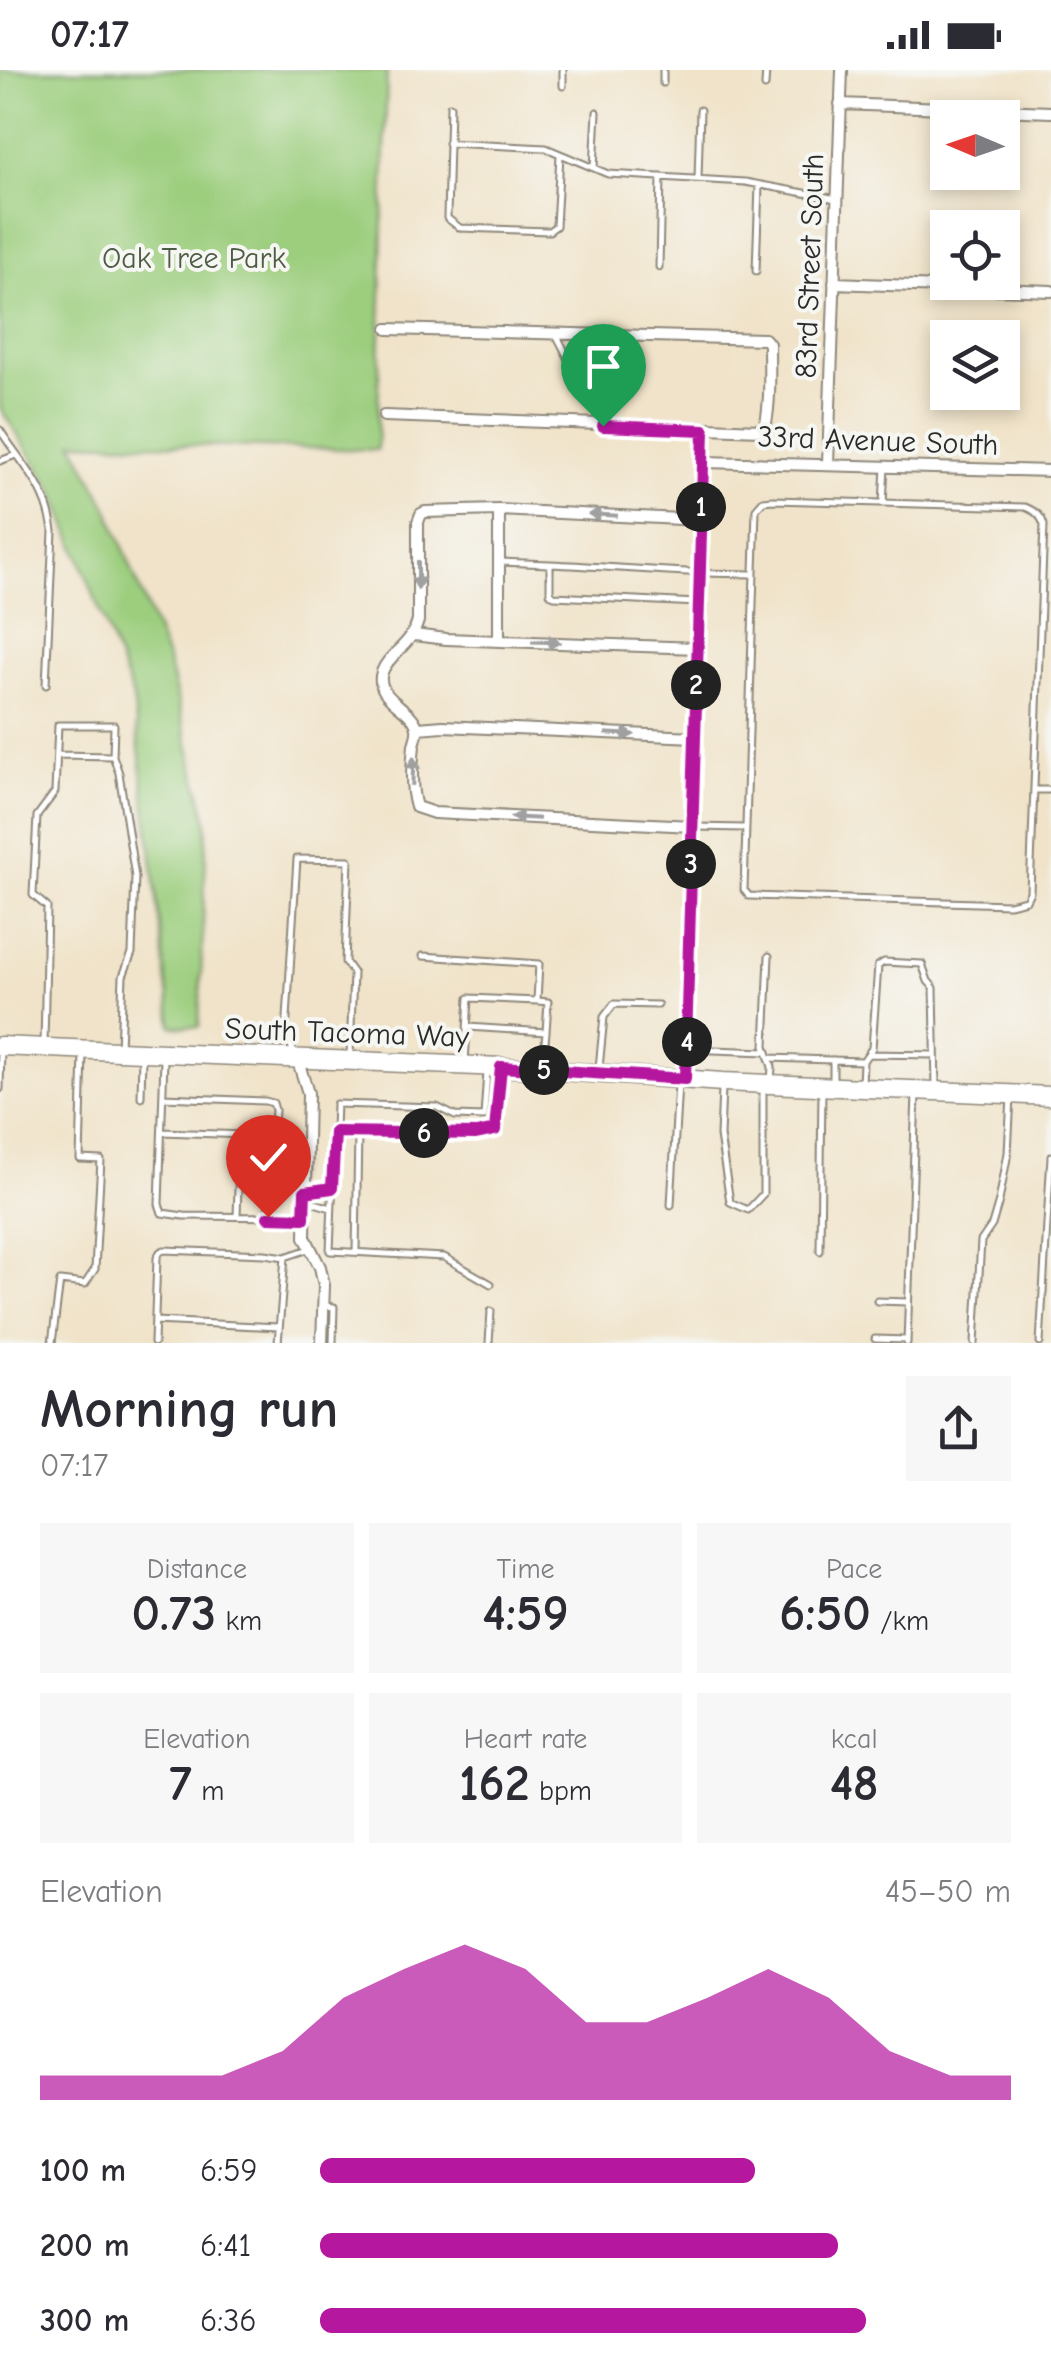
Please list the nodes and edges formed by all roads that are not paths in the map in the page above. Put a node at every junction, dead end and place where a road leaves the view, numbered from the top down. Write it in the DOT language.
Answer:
graph roads {
  1 [pos="563,70"];
  2 [pos="664,70"];
  3 [pos="766,70"];
  4 [pos="842,70"];
  5 [pos="663,83"];
  6 [pos="563,86"];
  7 [pos="765,86"];
  8 [pos="840,104"];
  9 [pos="450,106"];
  10 [pos="700,110"];
  11 [pos="598,112"];
  12 [pos="1051,112"];
  13 [pos="448,143"];
  14 [pos="560,154"];
  15 [pos="594,168"];
  16 [pos="662,177"];
  17 [pos="698,179"];
  18 [pos="760,185"];
  19 [pos="837,199"];
  20 [pos="660,267"];
  21 [pos="756,270"];
  22 [pos="834,283"];
  23 [pos="1051,291"];
  24 [pos="388,329"];
  25 [pos="556,333"];
  26 [pos="384,416"];
  27 [pos="603,426"];
  28 [pos="0,430"];
  29 [pos="704,430"];
  30 [pos="16,455"];
  31 [pos="0,461"];
  32 [pos="703,462"];
  33 [pos="828,464"];
  34 [pos="885,466"];
  35 [pos="1051,471"];
  36 [pos="883,503"];
  37 [pos="499,510"];
  38 [pos="700,520"];
  39 [pos="499,562"];
  40 [pos="550,564"];
  41 [pos="699,574"];
  42 [pos="753,574"];
  43 [pos="1042,586"];
  44 [pos="1051,586"];
  45 [pos="698,602"];
  46 [pos="414,635"];
  47 [pos="498,640"];
  48 [pos="697,648"];
  49 [pos="46,685"];
  50 [pos="418,728"];
  51 [pos="695,737"];
  52 [pos="57,756"];
  53 [pos="113,756"];
  54 [pos="1034,790"];
  55 [pos="1051,790"];
  56 [pos="692,826"];
  57 [pos="745,828"];
  58 [pos="423,956"];
  59 [pos="770,956"];
  60 [pos="537,1002"];
  61 [pos="658,1005"];
  62 [pos="468,1027"];
  63 [pos="546,1032"];
  64 [pos="0,1046"];
  65 [pos="44,1048"];
  66 [pos="83,1049"];
  67 [pos="686,1049"];
  68 [pos="120,1051"];
  69 [pos="870,1051"];
  70 [pos="142,1052"];
  71 [pos="165,1052"];
  72 [pos="935,1054"];
  73 [pos="768,1055"];
  74 [pos="296,1058"];
  75 [pos="350,1060"];
  76 [pos="834,1060"];
  77 [pos="863,1061"];
  78 [pos="465,1065"];
  79 [pos="494,1067"];
  80 [pos="542,1070"];
  81 [pos="599,1073"];
  82 [pos="682,1079"];
  83 [pos="723,1082"];
  84 [pos="767,1084"];
  85 [pos="828,1087"];
  86 [pos="862,1088"];
  87 [pos="0,1089"];
  88 [pos="916,1091"];
  89 [pos="936,1091"];
  90 [pos="1012,1094"];
  91 [pos="163,1096"];
  92 [pos="1051,1096"];
  93 [pos="140,1097"];
  94 [pos="162,1132"];
  95 [pos="335,1132"];
  96 [pos="358,1132"];
  97 [pos="240,1134"];
  98 [pos="273,1136"];
  99 [pos="1051,1156"];
  100 [pos="332,1188"];
  101 [pos="305,1196"];
  102 [pos="671,1205"];
  103 [pos="331,1208"];
  104 [pos="237,1216"];
  105 [pos="268,1217"];
  106 [pos="304,1218"];
  107 [pos="309,1249"];
  108 [pos="820,1251"];
  109 [pos="356,1252"];
  110 [pos="285,1257"];
  111 [pos="491,1284"];
  112 [pos="877,1301"];
  113 [pos="908,1302"];
  114 [pos="491,1311"];
  115 [pos="155,1322"];
  116 [pos="279,1328"];
  117 [pos="326,1336"];
  118 [pos="874,1339"];
  119 [pos="907,1342"];
  120 [pos="52,1343"];
  121 [pos="154,1343"];
  122 [pos="278,1343"];
  123 [pos="333,1343"];
  124 [pos="489,1343"];
  125 [pos="974,1343"];
  126 [pos="1040,1343"];
  1 -- 6 [label="lane"];
  2 -- 5 [label="lane"];
  3 -- 7 [label="lane"];
  4 -- 8 [label="street, 83rd Street South"];
  8 -- 12 [label="street"];
  8 -- 19 [label="street, 83rd Street South"];
  9 -- 13 [label="lane"];
  10 -- 17 [label="lane"];
  11 -- 15 [label="lane"];
  13 -- 14 [label="lane"];
  13 -- 14 [label="lane"];
  14 -- 15 [label="lane"];
  15 -- 16 [label="lane"];
  16 -- 17 [label="lane"];
  16 -- 20 [label="lane"];
  17 -- 18 [label="lane"];
  18 -- 19 [label="lane"];
  18 -- 21 [label="lane"];
  19 -- 22 [label="street, 83rd Street South"];
  22 -- 23 [label="street"];
  22 -- 33 [label="street, 83rd Street South"];
  24 -- 25 [label="street"];
  25 -- 27 [label="lane"];
  25 -- 29 [label="street, 33rd Avenue South"];
  26 -- 27 [label="street, 33rd Avenue South"];
  27 -- 29 [label="street, 33rd Avenue South"];
  28 -- 30 [label="lane"];
  29 -- 32 [label="street"];
  30 -- 31 [label="lane"];
  30 -- 49 [label="lane"];
  32 -- 33 [label="street, 33rd Avenue South"];
  32 -- 38 [label="street"];
  33 -- 34 [label="street, 33rd Avenue South"];
  34 -- 35 [label="street, 33rd Avenue South"];
  34 -- 36 [label="lane"];
  36 -- 42 [label="lane"];
  36 -- 43 [label="lane"];
  38 -- 37 [label="street, one-way"];
  37 -- 39 [label="street"];
  37 -- 46 [label="street, one-way"];
  38 -- 41 [label="street"];
  39 -- 40 [label="lane"];
  39 -- 47 [label="street"];
  40 -- 41 [label="lane"];
  40 -- 45 [label="lane"];
  41 -- 42 [label="lane"];
  41 -- 45 [label="street"];
  42 -- 57 [label="lane"];
  43 -- 44 [label="lane"];
  43 -- 54 [label="lane"];
  45 -- 48 [label="street"];
  46 -- 47 [label="street"];
  46 -- 50 [label="street"];
  47 -- 48 [label="street, one-way"];
  48 -- 51 [label="street"];
  50 -- 51 [label="street, one-way"];
  56 -- 50 [label="street, one-way"];
  51 -- 56 [label="street"];
  52 -- 53 [label="lane"];
  52 -- 53 [label="lane"];
  52 -- 65 [label="lane"];
  53 -- 68 [label="lane"];
  54 -- 55 [label="lane"];
  54 -- 57 [label="lane"];
  56 -- 57 [label="lane"];
  56 -- 67 [label="street"];
  58 -- 60 [label="lane"];
  59 -- 73 [label="lane"];
  60 -- 62 [label="lane"];
  60 -- 63 [label="lane"];
  61 -- 81 [label="lane"];
  62 -- 63 [label="lane"];
  62 -- 78 [label="lane"];
  63 -- 80 [label="lane"];
  64 -- 65 [label="main road, South Tacoma Way"];
  64 -- 87 [label="lane"];
  65 -- 66 [label="main road, South Tacoma Way"];
  66 -- 68 [label="main road, South Tacoma Way"];
  66 -- 120 [label="lane"];
  67 -- 73 [label="lane"];
  67 -- 82 [label="street"];
  68 -- 70 [label="main road, South Tacoma Way"];
  69 -- 72 [label="lane"];
  69 -- 72 [label="lane"];
  69 -- 77 [label="lane"];
  70 -- 71 [label="main road, South Tacoma Way"];
  70 -- 93 [label="lane"];
  71 -- 74 [label="main road, South Tacoma Way"];
  71 -- 91 [label="lane"];
  72 -- 89 [label="lane"];
  73 -- 76 [label="lane"];
  73 -- 84 [label="lane"];
  74 -- 75 [label="main road, South Tacoma Way"];
  74 -- 75 [label="lane"];
  74 -- 101 [label="street"];
  75 -- 78 [label="main road, South Tacoma Way"];
  76 -- 77 [label="lane"];
  76 -- 85 [label="lane"];
  77 -- 86 [label="lane"];
  78 -- 79 [label="main road, South Tacoma Way"];
  79 -- 80 [label="main road, South Tacoma Way"];
  79 -- 95 [label="lane"];
  79 -- 96 [label="lane"];
  80 -- 81 [label="main road, South Tacoma Way"];
  81 -- 82 [label="main road, South Tacoma Way"];
  82 -- 83 [label="main road, South Tacoma Way"];
  82 -- 102 [label="lane"];
  83 -- 84 [label="main road, South Tacoma Way"];
  83 -- 84 [label="lane"];
  84 -- 85 [label="main road, South Tacoma Way"];
  85 -- 86 [label="main road, South Tacoma Way"];
  85 -- 108 [label="lane"];
  86 -- 88 [label="main road, South Tacoma Way"];
  88 -- 89 [label="main road, South Tacoma Way"];
  88 -- 113 [label="lane"];
  89 -- 90 [label="main road, South Tacoma Way"];
  90 -- 92 [label="main road, South Tacoma Way"];
  90 -- 125 [label="lane"];
  91 -- 94 [label="lane"];
  91 -- 98 [label="lane"];
  94 -- 97 [label="lane"];
  94 -- 104 [label="lane"];
  95 -- 96 [label="lane"];
  95 -- 100 [label="lane"];
  96 -- 109 [label="lane"];
  97 -- 98 [label="lane"];
  97 -- 104 [label="lane"];
  98 -- 105 [label="lane"];
  99 -- 126 [label="lane"];
  100 -- 101 [label="lane"];
  100 -- 103 [label="lane"];
  101 -- 103 [label="lane"];
  101 -- 106 [label="street"];
  103 -- 109 [label="lane"];
  104 -- 105 [label="lane"];
  105 -- 106 [label="lane"];
  106 -- 107 [label="street"];
  107 -- 110 [label="lane"];
  107 -- 117 [label="street"];
  109 -- 111 [label="lane"];
  110 -- 115 [label="lane"];
  110 -- 116 [label="lane"];
  112 -- 113 [label="lane"];
  113 -- 119 [label="lane"];
  114 -- 124 [label="lane"];
  115 -- 116 [label="lane"];
  115 -- 121 [label="lane"];
  116 -- 122 [label="lane"];
  117 -- 123 [label="lane"];
  118 -- 119 [label="lane"];
}
